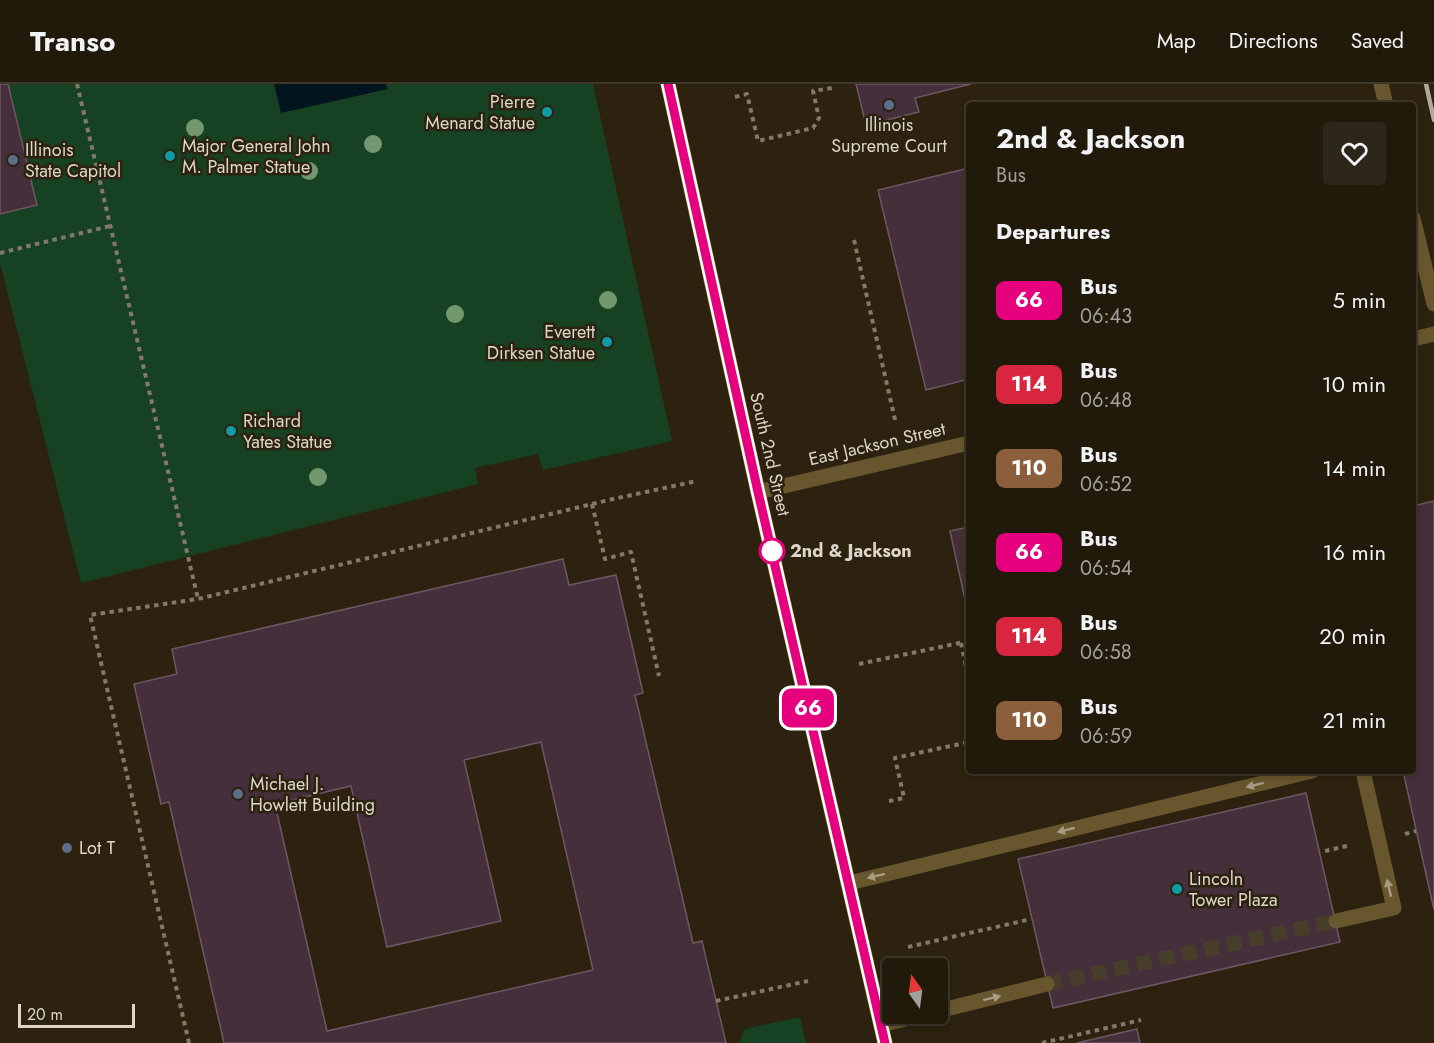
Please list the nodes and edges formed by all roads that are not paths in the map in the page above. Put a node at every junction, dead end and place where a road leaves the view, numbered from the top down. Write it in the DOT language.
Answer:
graph roads {
  1 [pos="668,84"];
  2 [pos="1381,84"];
  3 [pos="1385,102"];
  4 [pos="1416,230"];
  5 [pos="1434,304"];
  6 [pos="1434,334"];
  7 [pos="1416,338"];
  8 [pos="966,444"];
  9 [pos="758,492"];
  10 [pos="1300,774"];
  11 [pos="1364,774"];
  12 [pos="849,883"];
  13 [pos="1336,921"];
  14 [pos="1047,984"];
  15 [pos="948,1009"];
  16 [pos="885,1024"];
  17 [pos="881,1025"];
  18 [pos="885,1043"];
  1 -- 9 [label="main road, South 2nd Street"];
  2 -- 3 [label="street"];
  4 -- 5 [label="street"];
  6 -- 7 [label="street"];
  8 -- 9 [label="street, East Jackson Street"];
  9 -- 12 [label="main road, South 2nd Street"];
  10 -- 12 [label="street, one-way"];
  13 -- 11 [label="street, one-way"];
  12 -- 17 [label="main road, South 2nd Street"];
  15 -- 14 [label="street, one-way"];
  16 -- 17 [label="street"];
  17 -- 18 [label="main road, South 2nd Street"];
}
